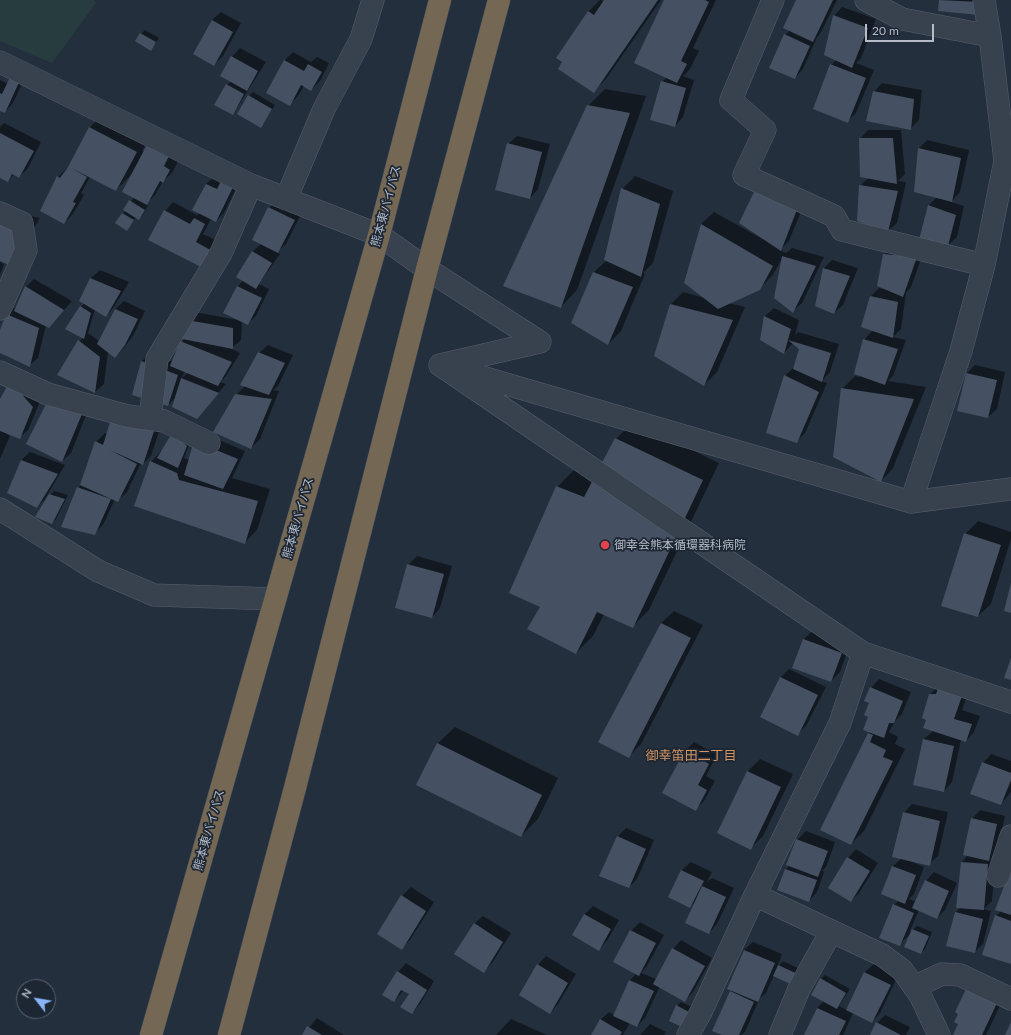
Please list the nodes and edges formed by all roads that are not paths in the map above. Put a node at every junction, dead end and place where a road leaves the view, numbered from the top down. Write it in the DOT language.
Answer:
graph roads {
  1 [pos="373,0"];
  2 [pos="440,0"];
  3 [pos="499,0"];
  4 [pos="773,0"];
  5 [pos="866,0"];
  6 [pos="984,0"];
  7 [pos="990,36"];
  8 [pos="0,62"];
  9 [pos="1004,92"];
  10 [pos="251,185"];
  11 [pos="286,199"];
  12 [pos="0,213"];
  13 [pos="379,235"];
  14 [pos="984,265"];
  15 [pos="427,269"];
  16 [pos="0,309"];
  17 [pos="440,365"];
  18 [pos="0,372"];
  19 [pos="150,419"];
  20 [pos="209,443"];
  21 [pos="1011,489"];
  22 [pos="911,502"];
  23 [pos="0,509"];
  24 [pos="275,599"];
  25 [pos="863,653"];
  26 [pos="1011,702"];
  27 [pos="1011,836"];
  28 [pos="998,876"];
  29 [pos="755,895"];
  30 [pos="831,932"];
  31 [pos="914,987"];
  32 [pos="1011,999"];
  33 [pos="150,1035"];
  34 [pos="229,1035"];
  35 [pos="688,1035"];
  36 [pos="780,1035"];
  37 [pos="939,1035"];
  1 -- 11 [label="street"];
  2 -- 13 [label="highway, 熊本東バイパス"];
  3 -- 15 [label="highway"];
  4 -- 14 [label="street"];
  5 -- 7 [label="street"];
  6 -- 7 [label="street"];
  7 -- 9 [label="street"];
  8 -- 10 [label="street"];
  9 -- 14 [label="street"];
  10 -- 11 [label="street"];
  10 -- 19 [label="street"];
  11 -- 13 [label="street"];
  12 -- 16 [label="street"];
  13 -- 15 [label="street"];
  13 -- 24 [label="highway, 熊本東バイパス"];
  14 -- 22 [label="street"];
  15 -- 17 [label="street"];
  15 -- 34 [label="highway"];
  17 -- 22 [label="street"];
  17 -- 25 [label="street"];
  18 -- 19 [label="street"];
  19 -- 20 [label="street"];
  21 -- 22 [label="street"];
  23 -- 24 [label="street"];
  24 -- 33 [label="highway, 熊本東バイパス"];
  25 -- 26 [label="street"];
  25 -- 29 [label="street"];
  27 -- 28 [label="street"];
  29 -- 30 [label="street"];
  29 -- 35 [label="street"];
  30 -- 31 [label="street"];
  30 -- 36 [label="street"];
  31 -- 32 [label="street"];
  31 -- 37 [label="street"];
}
